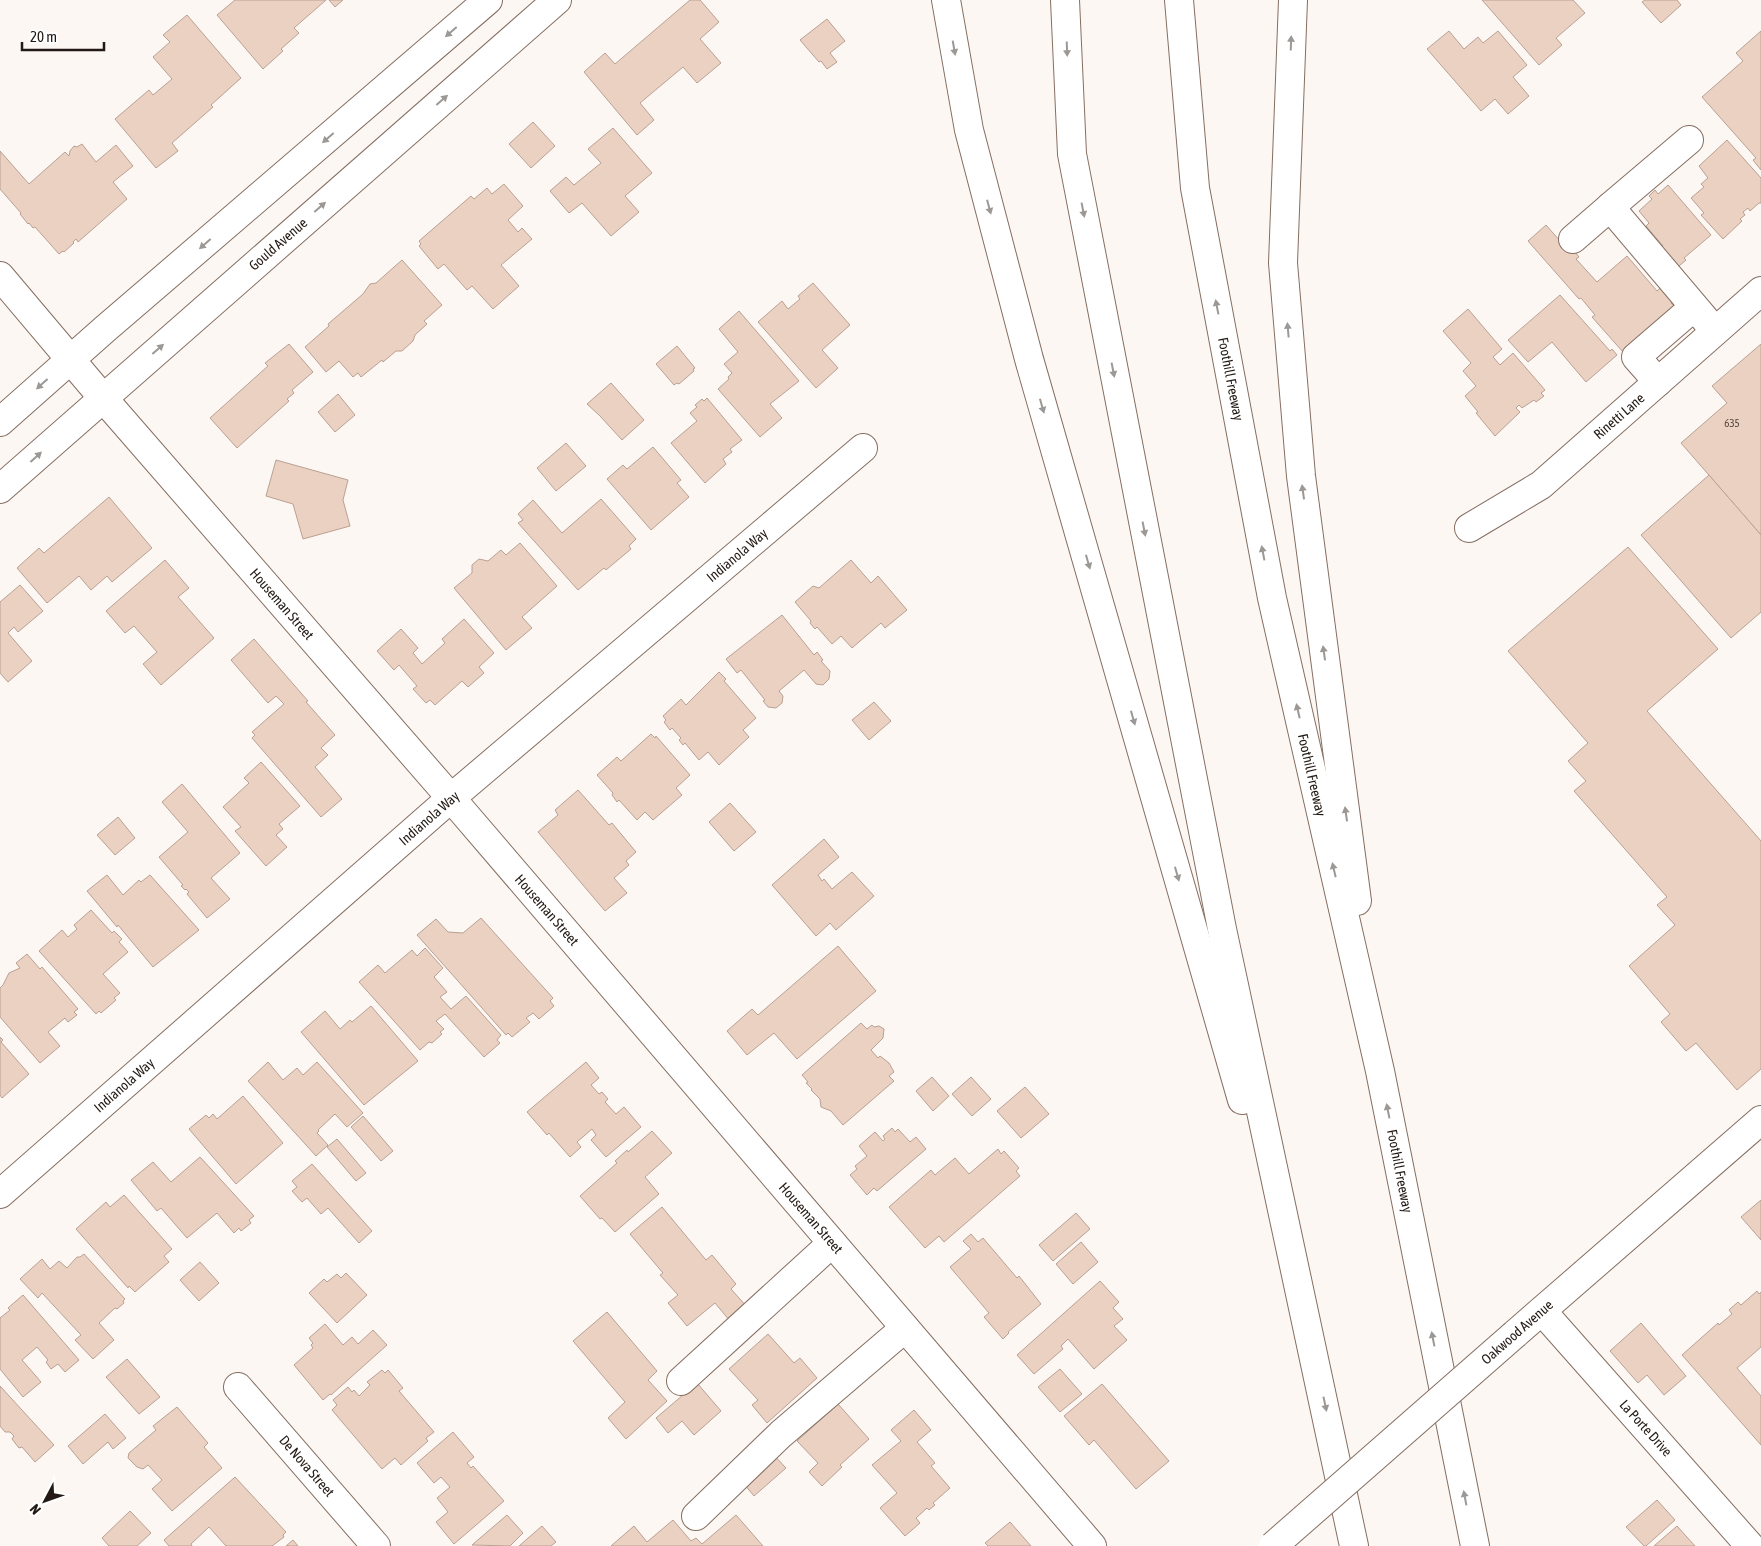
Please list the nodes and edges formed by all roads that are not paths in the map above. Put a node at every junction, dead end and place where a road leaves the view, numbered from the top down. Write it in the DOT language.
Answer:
graph roads {
  1 [pos="488,0"];
  2 [pos="557,0"];
  3 [pos="946,0"];
  4 [pos="1065,0"];
  5 [pos="1180,0"];
  6 [pos="1293,0"];
  7 [pos="1689,140"];
  8 [pos="1610,207"];
  9 [pos="1573,239"];
  10 [pos="0,276"];
  11 [pos="1761,290"];
  12 [pos="1694,307"];
  13 [pos="1715,331"];
  14 [pos="70,359"];
  15 [pos="1658,382"];
  16 [pos="103,398"];
  17 [pos="0,422"];
  18 [pos="863,448"];
  19 [pos="0,489"];
  20 [pos="1469,528"];
  21 [pos="451,798"];
  22 [pos="1380,1071"];
  23 [pos="1761,1120"];
  24 [pos="0,1194"];
  25 [pos="832,1243"];
  26 [pos="1542,1310"];
  27 [pos="905,1328"];
  28 [pos="1315,1356"];
  29 [pos="681,1381"];
  30 [pos="238,1387"];
  31 [pos="696,1516"];
  32 [pos="376,1546"];
  33 [pos="1092,1546"];
  34 [pos="1273,1546"];
  35 [pos="1354,1546"];
  36 [pos="1475,1546"];
  37 [pos="1750,1546"];
  1 -- 14 [label="main road, one-way"];
  16 -- 2 [label="main road, Gould Avenue, one-way"];
  3 -- 28 [label="main road, one-way"];
  4 -- 28 [label="main road, one-way"];
  22 -- 5 [label="main road, Foothill Freeway, one-way"];
  22 -- 6 [label="main road, one-way"];
  7 -- 8 [label="main road"];
  8 -- 9 [label="main road"];
  8 -- 12 [label="main road"];
  10 -- 14 [label="main road, Houseman Street"];
  11 -- 13 [label="main road, Rinetti Lane"];
  12 -- 13 [label="main road"];
  12 -- 15 [label="main road"];
  13 -- 15 [label="main road, Rinetti Lane"];
  14 -- 16 [label="main road, Houseman Street"];
  14 -- 17 [label="main road, one-way"];
  15 -- 20 [label="main road, Rinetti Lane"];
  19 -- 16 [label="main road, Gould Avenue, one-way"];
  16 -- 21 [label="main road, Houseman Street"];
  18 -- 21 [label="main road, Indianola Way"];
  21 -- 24 [label="main road, Indianola Way"];
  21 -- 25 [label="main road, Houseman Street"];
  36 -- 22 [label="main road, Foothill Freeway, one-way"];
  23 -- 26 [label="main road, Oakwood Avenue"];
  25 -- 27 [label="main road, Houseman Street"];
  25 -- 29 [label="main road"];
  26 -- 34 [label="main road, Oakwood Avenue, bridge"];
  26 -- 37 [label="main road, La Porte Drive"];
  27 -- 31 [label="main road"];
  27 -- 33 [label="main road, Houseman Street"];
  28 -- 35 [label="main road, one-way"];
  30 -- 32 [label="main road, De Nova Street"];
}
